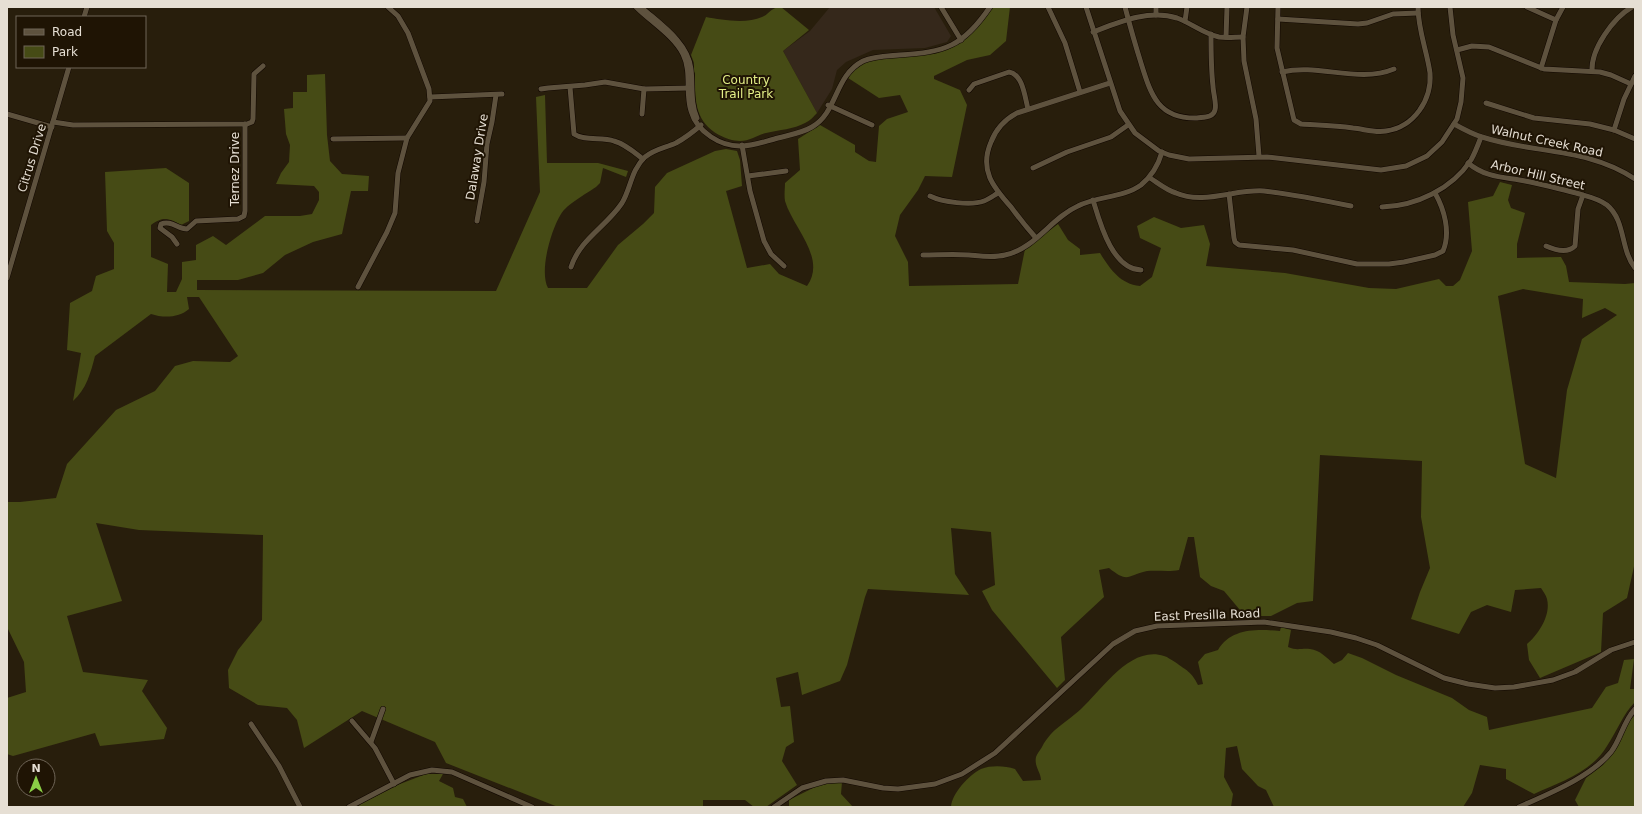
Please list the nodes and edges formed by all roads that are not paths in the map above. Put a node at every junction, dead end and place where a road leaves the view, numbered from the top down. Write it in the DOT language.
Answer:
graph roads {
  1 [pos="636,7"];
  2 [pos="642,7"];
  3 [pos="941,7"];
  4 [pos="989,7"];
  5 [pos="1048,7"];
  6 [pos="1086,7"];
  7 [pos="1125,7"];
  8 [pos="1156,7"];
  9 [pos="1188,7"];
  10 [pos="1227,7"];
  11 [pos="1246,7"];
  12 [pos="1278,7"];
  13 [pos="1450,7"];
  14 [pos="1527,7"];
  15 [pos="1563,7"];
  16 [pos="1632,7"];
  17 [pos="390,8"];
  18 [pos="1418,10"];
  19 [pos="1156,15"];
  20 [pos="1278,19"];
  21 [pos="1129,20"];
  22 [pos="1556,20"];
  23 [pos="1185,21"];
  24 [pos="1093,32"];
  25 [pos="1211,34"];
  26 [pos="1226,37"];
  27 [pos="1243,37"];
  28 [pos="960,39"];
  29 [pos="1457,50"];
  30 [pos="262,66"];
  31 [pos="69,68"];
  32 [pos="1541,68"];
  33 [pos="1394,69"];
  34 [pos="1592,71"];
  35 [pos="1282,72"];
  36 [pos="1635,76"];
  37 [pos="1110,83"];
  38 [pos="1630,84"];
  39 [pos="570,87"];
  40 [pos="690,88"];
  41 [pos="541,89"];
  42 [pos="644,89"];
  43 [pos="969,90"];
  44 [pos="1080,92"];
  45 [pos="502,94"];
  46 [pos="496,96"];
  47 [pos="430,97"];
  48 [pos="1486,103"];
  49 [pos="829,106"];
  50 [pos="1028,109"];
  51 [pos="7,114"];
  52 [pos="642,114"];
  53 [pos="52,124"];
  54 [pos="245,124"];
  55 [pos="1454,124"];
  56 [pos="872,125"];
  57 [pos="1128,125"];
  58 [pos="701,126"];
  59 [pos="1614,130"];
  60 [pos="1481,137"];
  61 [pos="407,138"];
  62 [pos="1635,138"];
  63 [pos="333,139"];
  64 [pos="742,145"];
  65 [pos="1162,152"];
  66 [pos="1259,156"];
  67 [pos="643,159"];
  68 [pos="1468,163"];
  69 [pos="1033,168"];
  70 [pos="786,171"];
  71 [pos="748,176"];
  72 [pos="1150,178"];
  73 [pos="1635,179"];
  74 [pos="998,193"];
  75 [pos="1435,193"];
  76 [pos="1229,194"];
  77 [pos="1583,195"];
  78 [pos="930,196"];
  79 [pos="1093,200"];
  80 [pos="1351,206"];
  81 [pos="1382,207"];
  82 [pos="477,221"];
  83 [pos="1036,238"];
  84 [pos="176,244"];
  85 [pos="1546,246"];
  86 [pos="923,255"];
  87 [pos="784,266"];
  88 [pos="571,267"];
  89 [pos="1635,268"];
  90 [pos="1141,270"];
  91 [pos="7,278"];
  92 [pos="358,287"];
  93 [pos="1635,642"];
  94 [pos="383,709"];
  95 [pos="1635,709"];
  96 [pos="352,721"];
  97 [pos="251,724"];
  98 [pos="371,742"];
  99 [pos="394,784"];
  100 [pos="300,807"];
  101 [pos="349,807"];
  102 [pos="532,807"];
  103 [pos="774,807"];
  104 [pos="1520,807"];
  1 -- 40 [label="street"];
  2 -- 40 [label="street"];
  3 -- 28 [label="street"];
  4 -- 28 [label="street"];
  5 -- 44 [label="street"];
  6 -- 24 [label="street"];
  7 -- 21 [label="street"];
  8 -- 19 [label="street"];
  9 -- 23 [label="street"];
  10 -- 26 [label="street"];
  11 -- 27 [label="street"];
  12 -- 20 [label="street"];
  13 -- 29 [label="street"];
  14 -- 22 [label="street"];
  15 -- 22 [label="street"];
  16 -- 34 [label="street"];
  17 -- 47 [label="street"];
  18 -- 20 [label="street"];
  18 -- 35 [label="street"];
  19 -- 21 [label="street"];
  19 -- 23 [label="street"];
  20 -- 35 [label="street"];
  21 -- 24 [label="street"];
  21 -- 25 [label="street"];
  22 -- 32 [label="street"];
  23 -- 25 [label="street"];
  24 -- 37 [label="street"];
  25 -- 26 [label="street"];
  26 -- 27 [label="street"];
  27 -- 66 [label="street"];
  28 -- 49 [label="street"];
  29 -- 32 [label="street"];
  29 -- 55 [label="street"];
  30 -- 54 [label="street, Ternez Drive"];
  31 -- 53 [label="street, Citrus Drive"];
  32 -- 34 [label="street"];
  33 -- 35 [label="street"];
  34 -- 38 [label="street"];
  36 -- 38 [label="street"];
  37 -- 44 [label="street"];
  37 -- 57 [label="street"];
  38 -- 59 [label="street"];
  39 -- 41 [label="street"];
  39 -- 42 [label="street"];
  39 -- 67 [label="street"];
  40 -- 42 [label="street"];
  40 -- 58 [label="street"];
  42 -- 52 [label="street"];
  43 -- 50 [label="street"];
  44 -- 50 [label="street"];
  45 -- 46 [label="street, Dalaway Drive"];
  46 -- 47 [label="street, Dalaway Drive"];
  46 -- 82 [label="street, Dalaway Drive"];
  47 -- 61 [label="street"];
  48 -- 59 [label="street"];
  49 -- 56 [label="street"];
  49 -- 64 [label="street"];
  50 -- 74 [label="street"];
  51 -- 53 [label="street, Ternez Drive"];
  53 -- 54 [label="street, Ternez Drive"];
  53 -- 91 [label="street, Citrus Drive"];
  54 -- 84 [label="street, Ternez Drive"];
  55 -- 60 [label="street, Walnut Creek Road"];
  55 -- 66 [label="street"];
  57 -- 65 [label="street"];
  57 -- 69 [label="street"];
  58 -- 64 [label="street"];
  58 -- 67 [label="street"];
  59 -- 62 [label="street"];
  60 -- 68 [label="street"];
  60 -- 73 [label="street, Walnut Creek Road"];
  61 -- 63 [label="street"];
  61 -- 92 [label="street"];
  64 -- 71 [label="street"];
  65 -- 66 [label="street"];
  65 -- 72 [label="street"];
  67 -- 88 [label="street"];
  68 -- 75 [label="street"];
  68 -- 77 [label="street, Arbor Hill Street"];
  70 -- 71 [label="street"];
  71 -- 87 [label="street"];
  72 -- 76 [label="street"];
  72 -- 79 [label="street"];
  74 -- 78 [label="street"];
  74 -- 83 [label="street"];
  75 -- 76 [label="street"];
  75 -- 81 [label="street"];
  76 -- 80 [label="street"];
  77 -- 85 [label="street"];
  77 -- 89 [label="street, Arbor Hill Street"];
  79 -- 83 [label="street"];
  79 -- 90 [label="street"];
  83 -- 86 [label="street"];
  93 -- 103 [label="street, East Presilla Road"];
  94 -- 98 [label="street"];
  95 -- 104 [label="street"];
  96 -- 98 [label="street"];
  97 -- 100 [label="street"];
  98 -- 99 [label="street"];
  99 -- 101 [label="street"];
  99 -- 102 [label="street"];
}
